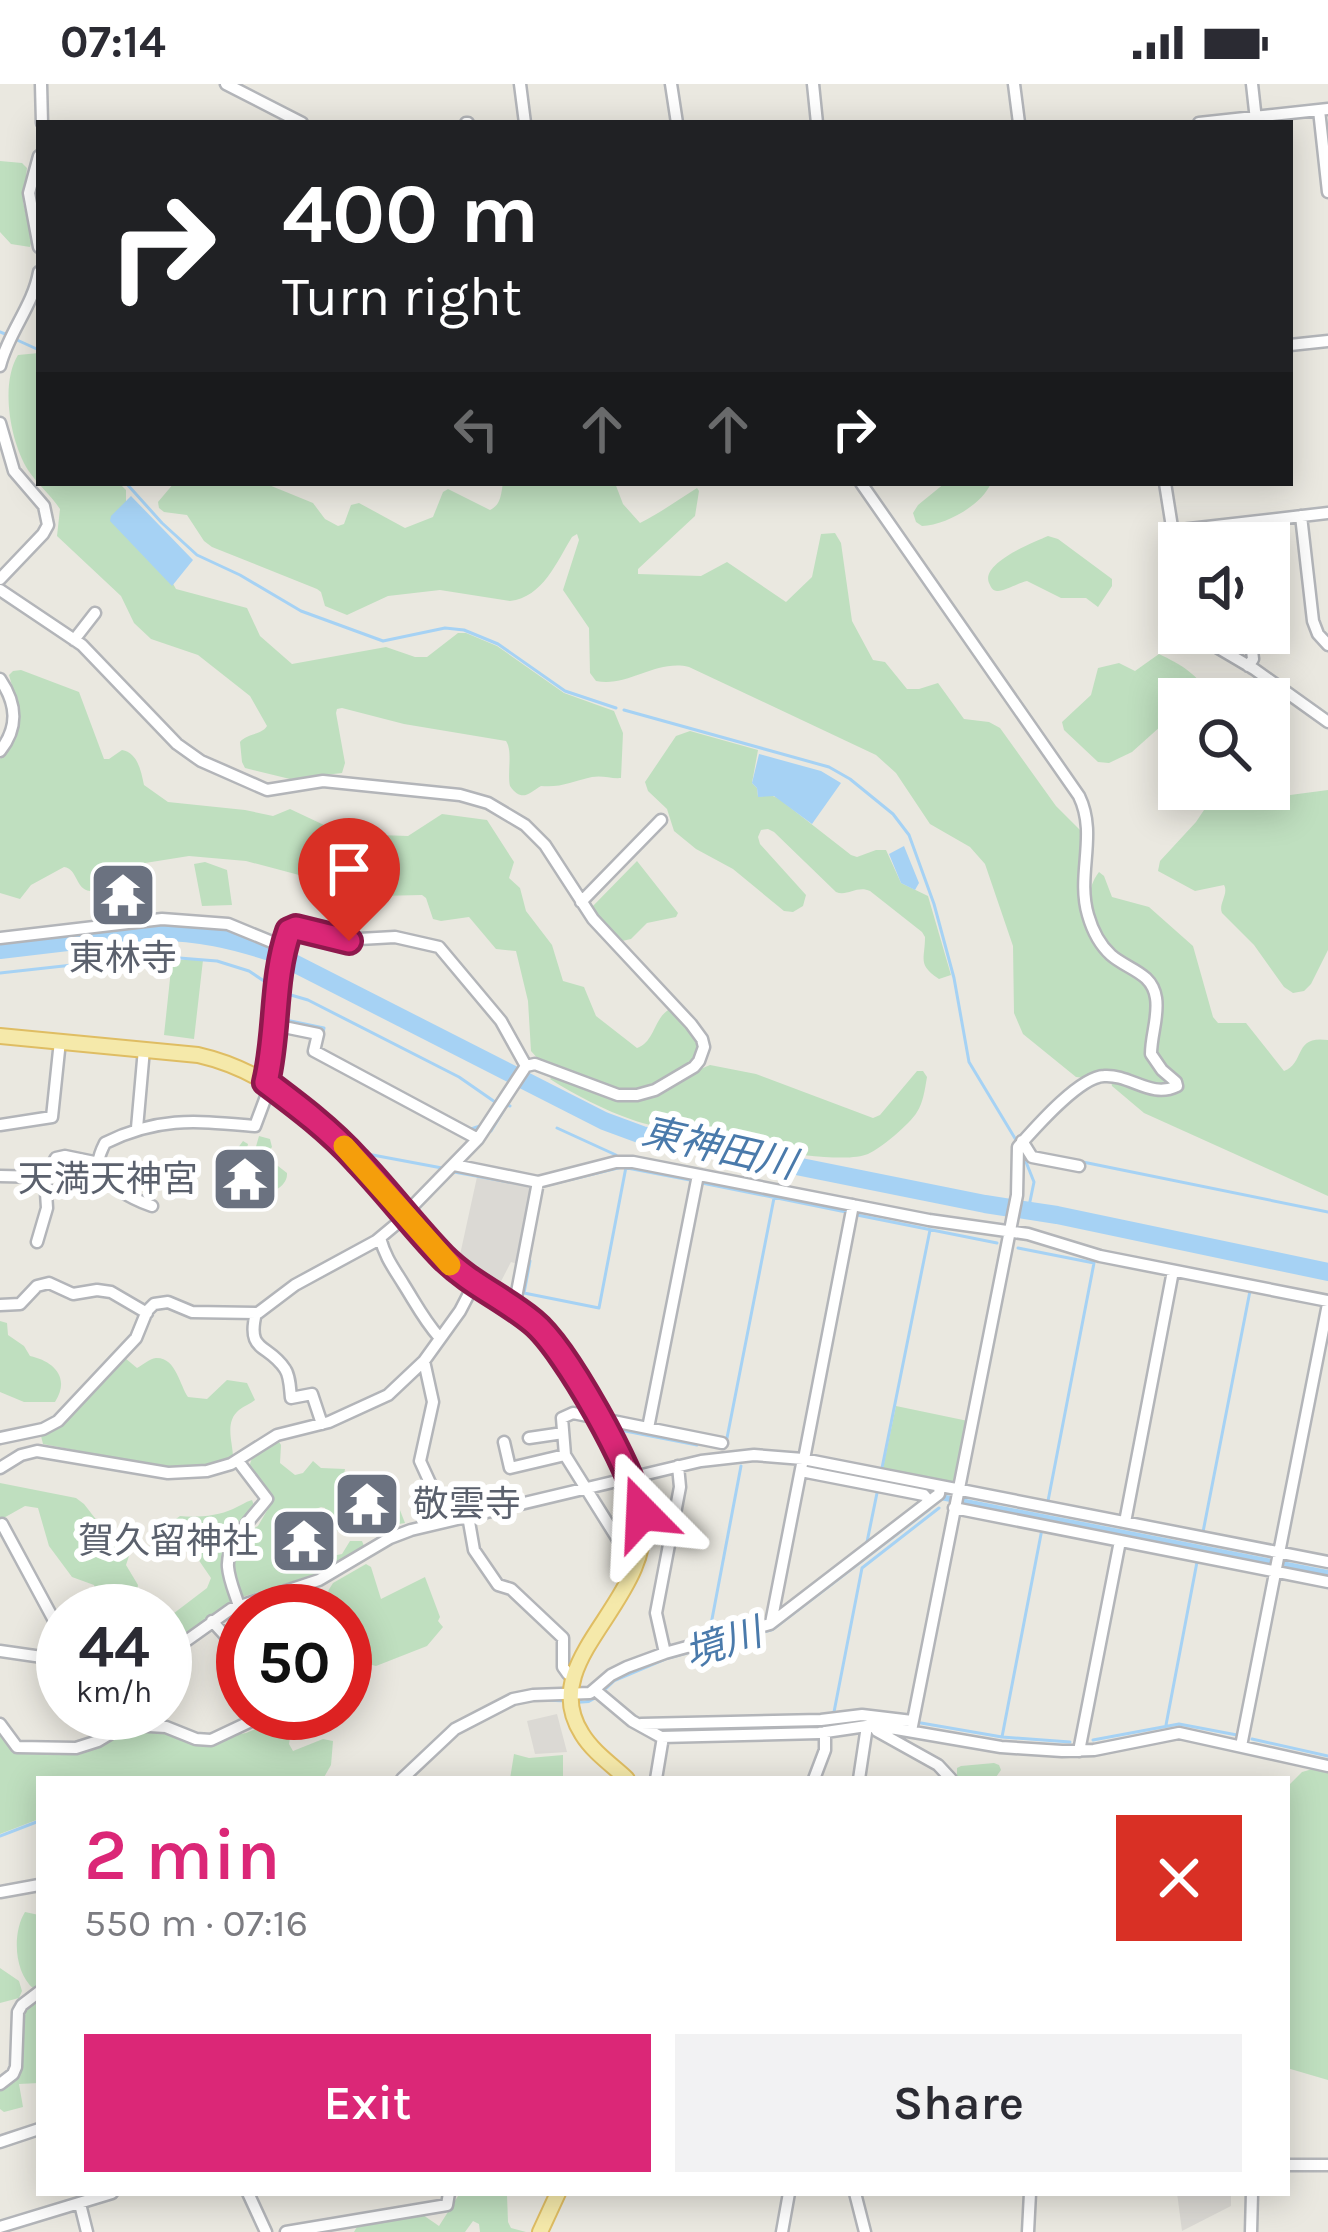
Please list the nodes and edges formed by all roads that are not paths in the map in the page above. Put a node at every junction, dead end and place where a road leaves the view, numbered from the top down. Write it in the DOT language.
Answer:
graph roads {
  1 [pos="41,84"];
  2 [pos="226,84"];
  3 [pos="520,84"];
  4 [pos="671,84"];
  5 [pos="813,84"];
  6 [pos="1014,84"];
  7 [pos="1252,84"];
  8 [pos="1323,109"];
  9 [pos="42,120"];
  10 [pos="296,120"];
  11 [pos="524,120"];
  12 [pos="677,120"];
  13 [pos="817,120"];
  14 [pos="1019,120"];
  15 [pos="1256,120"];
  16 [pos="36,167"];
  17 [pos="1328,192"];
  18 [pos="36,231"];
  19 [pos="36,284"];
  20 [pos="1328,341"];
  21 [pos="1293,345"];
  22 [pos="0,366"];
  23 [pos="0,423"];
  24 [pos="863,486"];
  25 [pos="1165,486"];
  26 [pos="1328,513"];
  27 [pos="1301,516"];
  28 [pos="1171,522"];
  29 [pos="1253,522"];
  30 [pos="0,579"];
  31 [pos="0,590"];
  32 [pos="94,613"];
  33 [pos="74,640"];
  34 [pos="1328,646"];
  35 [pos="1228,654"];
  36 [pos="1252,654"];
  37 [pos="1248,666"];
  38 [pos="0,680"];
  39 [pos="1328,722"];
  40 [pos="0,752"];
  41 [pos="661,820"];
  42 [pos="581,902"];
  43 [pos="0,938"];
  44 [pos="284,948"];
  45 [pos="274,1025"];
  46 [pos="0,1036"];
  47 [pos="59,1041"];
  48 [pos="144,1049"];
  49 [pos="525,1067"];
  50 [pos="268,1084"];
  51 [pos="0,1125"];
  52 [pos="136,1128"];
  53 [pos="478,1139"];
  54 [pos="1022,1142"];
  55 [pos="98,1163"];
  56 [pos="454,1165"];
  57 [pos="1079,1166"];
  58 [pos="698,1174"];
  59 [pos="0,1177"];
  60 [pos="44,1177"];
  61 [pos="538,1182"];
  62 [pos="853,1205"];
  63 [pos="152,1206"];
  64 [pos="405,1216"];
  65 [pos="1011,1228"];
  66 [pos="380,1238"];
  67 [pos="37,1242"];
  68 [pos="1173,1270"];
  69 [pos="474,1284"];
  70 [pos="1328,1303"];
  71 [pos="0,1305"];
  72 [pos="514,1309"];
  73 [pos="147,1313"];
  74 [pos="256,1313"];
  75 [pos="440,1337"];
  76 [pos="424,1361"];
  77 [pos="598,1418"];
  78 [pos="322,1424"];
  79 [pos="648,1428"];
  80 [pos="563,1433"];
  81 [pos="0,1438"];
  82 [pos="529,1438"];
  83 [pos="504,1442"];
  84 [pos="722,1443"];
  85 [pos="566,1455"];
  86 [pos="238,1461"];
  87 [pos="802,1463"];
  88 [pos="678,1466"];
  89 [pos="0,1468"];
  90 [pos="632,1477"];
  91 [pos="940,1486"];
  92 [pos="585,1488"];
  93 [pos="955,1499"];
  94 [pos="929,1501"];
  95 [pos="468,1516"];
  96 [pos="442,1522"];
  97 [pos="1124,1522"];
  98 [pos="2,1524"];
  99 [pos="1120,1541"];
  100 [pos="640,1559"];
  101 [pos="1328,1562"];
  102 [pos="1278,1563"];
  103 [pos="1328,1582"];
  104 [pos="232,1584"];
  105 [pos="307,1584"];
  106 [pos="36,1586"];
  107 [pos="216,1620"];
  108 [pos="212,1622"];
  109 [pos="771,1623"];
  110 [pos="216,1626"];
  111 [pos="192,1636"];
  112 [pos="0,1651"];
  113 [pos="664,1653"];
  114 [pos="36,1656"];
  115 [pos="573,1675"];
  116 [pos="598,1693"];
  117 [pos="571,1700"];
  118 [pos="0,1724"];
  119 [pos="638,1724"];
  120 [pos="870,1725"];
  121 [pos="911,1726"];
  122 [pos="825,1732"];
  123 [pos="663,1737"];
  124 [pos="216,1738"];
  125 [pos="1241,1746"];
  126 [pos="1079,1751"];
  127 [pos="1328,1766"];
  128 [pos="405,1776"];
  129 [pos="624,1776"];
  130 [pos="656,1776"];
  131 [pos="815,1776"];
  132 [pos="861,1776"];
  133 [pos="948,1776"];
  134 [pos="36,1886"];
  135 [pos="0,1892"];
  136 [pos="36,1994"];
  137 [pos="0,2084"];
  138 [pos="36,2130"];
  139 [pos="0,2142"];
  140 [pos="1290,2165"];
  141 [pos="1328,2165"];
  142 [pos="103,2196"];
  143 [pos="249,2196"];
  144 [pos="448,2196"];
  145 [pos="557,2196"];
  146 [pos="788,2196"];
  147 [pos="856,2196"];
  148 [pos="1030,2196"];
  149 [pos="1252,2196"];
  150 [pos="80,2204"];
  151 [pos="0,2227"];
  152 [pos="87,2232"];
  153 [pos="266,2232"];
  154 [pos="286,2232"];
  155 [pos="540,2232"];
  156 [pos="782,2232"];
  157 [pos="865,2232"];
  158 [pos="1028,2232"];
  159 [pos="1251,2232"];
  1 -- 9 [label="street"];
  2 -- 10 [label="street"];
  3 -- 11 [label="street"];
  4 -- 12 [label="street"];
  5 -- 13 [label="street"];
  6 -- 14 [label="street"];
  7 -- 15 [label="street"];
  8 -- 15 [label="street"];
  8 -- 17 [label="street"];
  16 -- 18 [label="street"];
  19 -- 22 [label="street"];
  20 -- 21 [label="street"];
  23 -- 30 [label="street"];
  24 -- 54 [label="street"];
  25 -- 28 [label="street"];
  26 -- 27 [label="street"];
  27 -- 29 [label="street"];
  27 -- 34 [label="street"];
  31 -- 33 [label="street"];
  32 -- 33 [label="street"];
  33 -- 42 [label="street"];
  35 -- 37 [label="street"];
  36 -- 37 [label="street"];
  37 -- 39 [label="street"];
  38 -- 40 [label="street"];
  41 -- 42 [label="street"];
  42 -- 49 [label="street"];
  43 -- 44 [label="street"];
  44 -- 45 [label="street"];
  44 -- 49 [label="street"];
  45 -- 50 [label="street"];
  45 -- 53 [label="street"];
  46 -- 47 [label="main road"];
  47 -- 48 [label="main road"];
  47 -- 51 [label="street"];
  48 -- 50 [label="main road"];
  48 -- 52 [label="street"];
  49 -- 53 [label="street"];
  50 -- 52 [label="street"];
  50 -- 64 [label="main road"];
  52 -- 55 [label="street"];
  53 -- 56 [label="street"];
  54 -- 57 [label="street"];
  54 -- 65 [label="street"];
  55 -- 60 [label="street"];
  55 -- 63 [label="street"];
  56 -- 61 [label="street"];
  56 -- 64 [label="street"];
  58 -- 61 [label="street"];
  58 -- 62 [label="street"];
  58 -- 79 [label="street"];
  59 -- 60 [label="street"];
  60 -- 67 [label="street"];
  61 -- 72 [label="street"];
  62 -- 65 [label="street"];
  62 -- 87 [label="street"];
  64 -- 66 [label="street"];
  64 -- 69 [label="main road"];
  65 -- 68 [label="street"];
  65 -- 93 [label="street"];
  66 -- 74 [label="street"];
  66 -- 75 [label="street"];
  68 -- 70 [label="street"];
  68 -- 97 [label="street"];
  69 -- 72 [label="main road"];
  69 -- 75 [label="street"];
  70 -- 102 [label="street"];
  71 -- 73 [label="street"];
  72 -- 77 [label="main road"];
  73 -- 74 [label="street"];
  73 -- 81 [label="street"];
  74 -- 78 [label="street"];
  75 -- 76 [label="street"];
  76 -- 78 [label="street"];
  76 -- 96 [label="street"];
  77 -- 79 [label="street"];
  77 -- 80 [label="street"];
  77 -- 90 [label="main road"];
  78 -- 86 [label="street"];
  79 -- 84 [label="street"];
  80 -- 82 [label="street"];
  80 -- 85 [label="street"];
  83 -- 85 [label="street"];
  85 -- 92 [label="street"];
  86 -- 89 [label="street"];
  86 -- 104 [label="street"];
  87 -- 88 [label="street"];
  87 -- 91 [label="street"];
  87 -- 94 [label="street"];
  87 -- 109 [label="street"];
  88 -- 90 [label="street"];
  88 -- 113 [label="street"];
  90 -- 92 [label="street"];
  90 -- 100 [label="main road"];
  91 -- 93 [label="street"];
  91 -- 94 [label="street"];
  92 -- 95 [label="street"];
  92 -- 100 [label="street"];
  93 -- 97 [label="street"];
  93 -- 99 [label="street"];
  93 -- 121 [label="street"];
  94 -- 109 [label="street"];
  95 -- 96 [label="street"];
  95 -- 115 [label="street"];
  96 -- 105 [label="street"];
  97 -- 102 [label="street"];
  98 -- 106 [label="street"];
  99 -- 102 [label="street"];
  99 -- 126 [label="street"];
  100 -- 115 [label="main road"];
  101 -- 102 [label="street"];
  102 -- 103 [label="street"];
  102 -- 125 [label="street"];
  107 -- 108 [label="street"];
  108 -- 110 [label="street"];
  108 -- 111 [label="street"];
  109 -- 113 [label="street"];
  112 -- 114 [label="street"];
  113 -- 116 [label="street"];
  115 -- 117 [label="main road"];
  116 -- 117 [label="street"];
  116 -- 119 [label="street"];
  117 -- 128 [label="street"];
  117 -- 129 [label="main road"];
  118 -- 124 [label="street"];
  119 -- 121 [label="street"];
  119 -- 123 [label="street"];
  120 -- 121 [label="street"];
  120 -- 122 [label="street"];
  120 -- 132 [label="street"];
  120 -- 133 [label="street"];
  121 -- 126 [label="street"];
  122 -- 123 [label="street"];
  122 -- 131 [label="street"];
  123 -- 130 [label="street"];
  125 -- 126 [label="street"];
  125 -- 127 [label="street"];
  134 -- 135 [label="street"];
  136 -- 137 [label="street"];
  138 -- 139 [label="street"];
  140 -- 141 [label="street"];
  142 -- 150 [label="street"];
  143 -- 153 [label="street"];
  144 -- 154 [label="street"];
  145 -- 155 [label="main road"];
  146 -- 156 [label="street"];
  147 -- 157 [label="street"];
  148 -- 158 [label="street"];
  149 -- 159 [label="street"];
  150 -- 151 [label="street"];
  150 -- 152 [label="street"];
}
